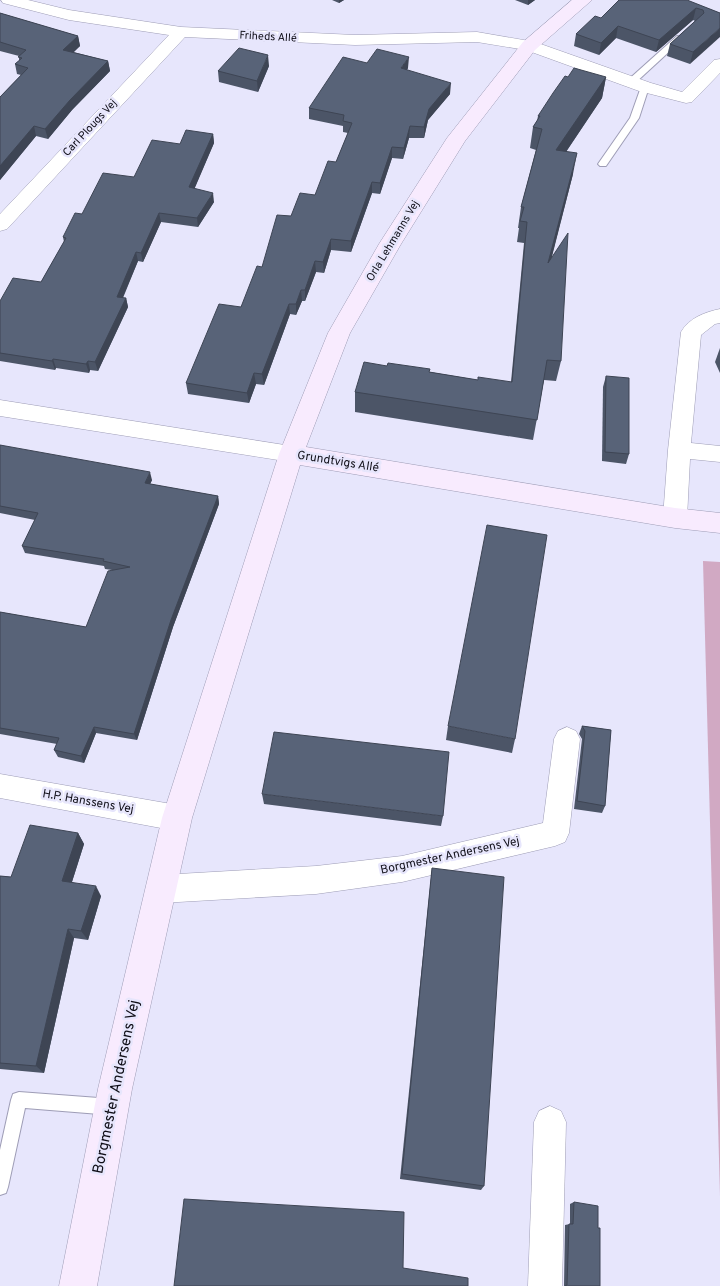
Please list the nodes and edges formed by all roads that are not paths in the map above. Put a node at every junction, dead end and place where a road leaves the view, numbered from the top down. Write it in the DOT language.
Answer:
graph roads {
  1 [pos="9,0"];
  2 [pos="583,0"];
  3 [pos="688,30"];
  4 [pos="181,32"];
  5 [pos="529,46"];
  6 [pos="720,64"];
  7 [pos="638,84"];
  8 [pos="603,164"];
  9 [pos="0,225"];
  10 [pos="720,316"];
  11 [pos="0,408"];
  12 [pos="679,450"];
  13 [pos="291,454"];
  14 [pos="720,454"];
  15 [pos="675,518"];
  16 [pos="720,523"];
  17 [pos="567,739"];
  18 [pos="0,786"];
  19 [pos="177,818"];
  20 [pos="161,889"];
  21 [pos="112,1107"];
  22 [pos="550,1122"];
  23 [pos="0,1187"];
  24 [pos="78,1286"];
  25 [pos="545,1286"];
  1 -- 4 [label="street, Friheds Allé"];
  2 -- 5 [label="street"];
  3 -- 7 [label="lane"];
  4 -- 5 [label="street, Friheds Allé"];
  4 -- 9 [label="street, Carl Plougs Vej"];
  5 -- 7 [label="street, Friheds Allé"];
  5 -- 13 [label="street, Orla Lehmanns Vej"];
  6 -- 7 [label="street, Friheds Allé"];
  7 -- 8 [label="lane"];
  10 -- 12 [label="street"];
  11 -- 13 [label="street, Grundtvigs Allé"];
  12 -- 14 [label="street"];
  12 -- 15 [label="street"];
  13 -- 15 [label="street, Grundtvigs Allé"];
  13 -- 19 [label="street, Borgmester Andersens Vej"];
  15 -- 16 [label="street, Grundtvigs Allé"];
  17 -- 20 [label="street, Borgmester Andersens Vej"];
  18 -- 19 [label="street, H.P. Hanssens Vej"];
  19 -- 20 [label="street, Borgmester Andersens Vej"];
  20 -- 21 [label="street, Borgmester Andersens Vej"];
  21 -- 23 [label="lane"];
  21 -- 24 [label="street, Borgmester Andersens Vej"];
  22 -- 25 [label="street"];
}
